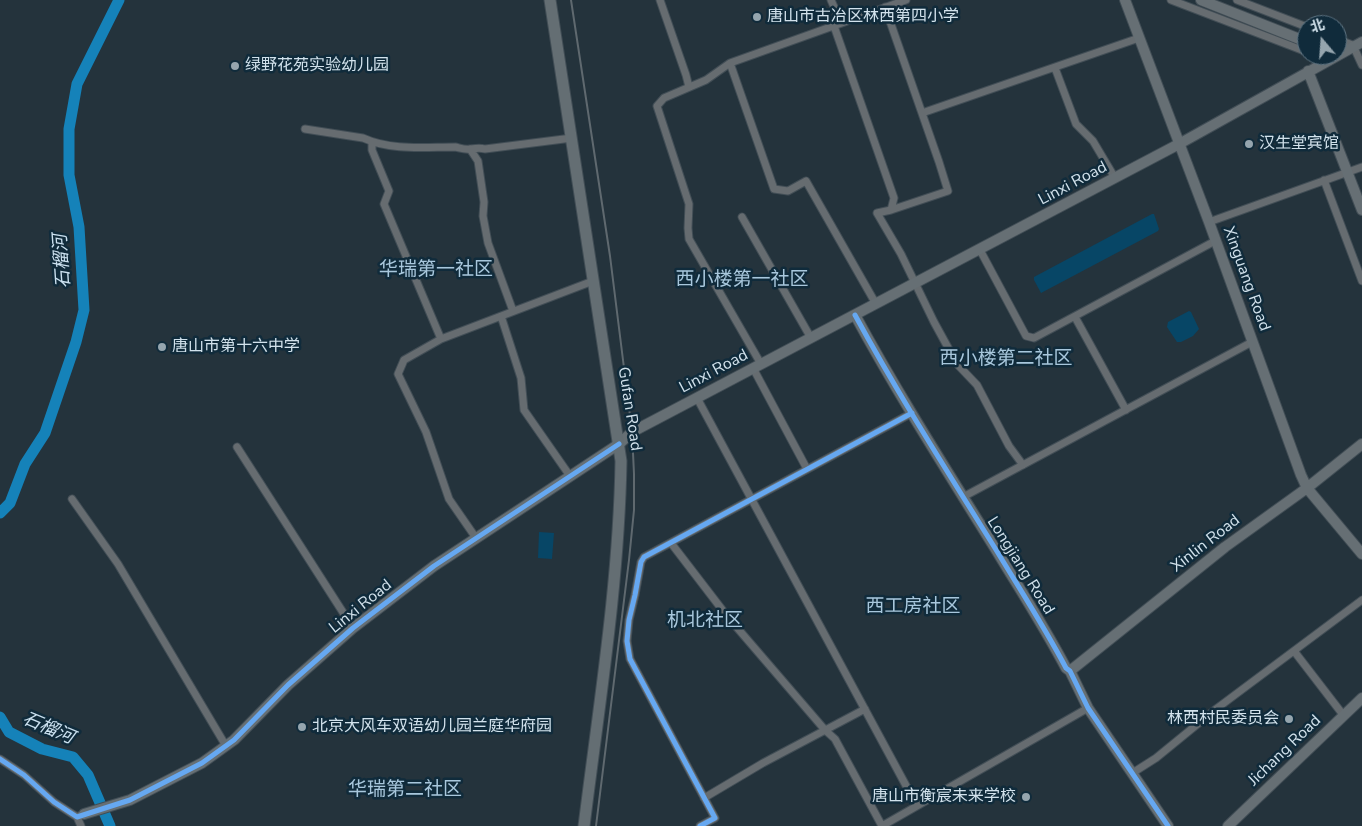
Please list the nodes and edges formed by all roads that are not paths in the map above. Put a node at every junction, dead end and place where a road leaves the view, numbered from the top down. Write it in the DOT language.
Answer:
graph roads {
  1 [pos="550,0"];
  2 [pos="660,0"];
  3 [pos="831,0"];
  4 [pos="906,0"];
  5 [pos="1125,0"];
  6 [pos="1171,0"];
  7 [pos="1201,0"];
  8 [pos="1217,0"];
  9 [pos="1237,0"];
  10 [pos="885,7"];
  11 [pos="1297,23"];
  12 [pos="837,24"];
  13 [pos="1297,31"];
  14 [pos="1139,38"];
  15 [pos="1297,38"];
  16 [pos="1297,48"];
  17 [pos="1347,53"];
  18 [pos="730,63"];
  19 [pos="1319,65"];
  20 [pos="1362,66"];
  21 [pos="1055,68"];
  22 [pos="1308,71"];
  23 [pos="689,87"];
  24 [pos="922,113"];
  25 [pos="305,129"];
  26 [pos="572,138"];
  27 [pos="372,142"];
  28 [pos="1179,144"];
  29 [pos="485,149"];
  30 [pos="470,150"];
  31 [pos="478,162"];
  32 [pos="1362,166"];
  33 [pos="1348,172"];
  34 [pos="1115,178"];
  35 [pos="1324,180"];
  36 [pos="890,210"];
  37 [pos="1362,210"];
  38 [pos="742,217"];
  39 [pos="1209,222"];
  40 [pos="1215,240"];
  41 [pos="980,250"];
  42 [pos="593,281"];
  43 [pos="1362,281"];
  44 [pos="914,284"];
  45 [pos="876,304"];
  46 [pos="513,311"];
  47 [pos="855,315"];
  48 [pos="501,316"];
  49 [pos="1075,316"];
  50 [pos="441,338"];
  51 [pos="810,338"];
  52 [pos="1252,342"];
  53 [pos="757,366"];
  54 [pos="697,398"];
  55 [pos="1126,410"];
  56 [pos="912,413"];
  57 [pos="619,444"];
  58 [pos="1362,444"];
  59 [pos="237,447"];
  60 [pos="1023,465"];
  61 [pos="808,469"];
  62 [pos="570,476"];
  63 [pos="1307,488"];
  64 [pos="963,497"];
  65 [pos="72,499"];
  66 [pos="752,499"];
  67 [pos="476,538"];
  68 [pos="671,543"];
  69 [pos="1362,554"];
  70 [pos="1362,600"];
  71 [pos="353,628"];
  72 [pos="1294,651"];
  73 [pos="1070,671"];
  74 [pos="1362,698"];
  75 [pos="1088,708"];
  76 [pos="865,709"];
  77 [pos="1344,716"];
  78 [pos="825,730"];
  79 [pos="226,746"];
  80 [pos="0,760"];
  81 [pos="1134,772"];
  82 [pos="704,798"];
  83 [pos="917,806"];
  84 [pos="80,816"];
  85 [pos="81,826"];
  86 [pos="584,826"];
  87 [pos="700,826"];
  88 [pos="1168,826"];
  89 [pos="1228,826"];
  1 -- 26 [label="main road, Gufan Road"];
  2 -- 23 [label="street"];
  3 -- 12 [label="street"];
  4 -- 10 [label="street"];
  5 -- 14 [label="street, Xinguang Road"];
  6 -- 16 [label="street"];
  7 -- 15 [label="street"];
  8 -- 13 [label="street"];
  9 -- 11 [label="street"];
  10 -- 12 [label="street"];
  10 -- 24 [label="street"];
  12 -- 18 [label="street"];
  12 -- 36 [label="street"];
  14 -- 21 [label="street"];
  14 -- 28 [label="street, Xinguang Road"];
  17 -- 20 [label="street"];
  18 -- 23 [label="street"];
  18 -- 45 [label="street"];
  19 -- 22 [label="street, Linxi Road"];
  21 -- 24 [label="street"];
  21 -- 34 [label="street"];
  22 -- 28 [label="street, Linxi Road"];
  22 -- 33 [label="street"];
  23 -- 53 [label="street"];
  24 -- 36 [label="street"];
  25 -- 27 [label="street"];
  26 -- 29 [label="street"];
  26 -- 42 [label="main road, Gufan Road"];
  27 -- 30 [label="street"];
  27 -- 50 [label="street"];
  28 -- 34 [label="street, Linxi Road"];
  28 -- 39 [label="street, Xinguang Road"];
  29 -- 30 [label="street"];
  29 -- 31 [label="street"];
  30 -- 31 [label="street"];
  31 -- 46 [label="street"];
  32 -- 33 [label="street"];
  33 -- 35 [label="street"];
  33 -- 37 [label="street"];
  34 -- 41 [label="street, Linxi Road"];
  35 -- 39 [label="street"];
  35 -- 43 [label="street"];
  36 -- 44 [label="street"];
  38 -- 51 [label="street"];
  39 -- 40 [label="street, Xinguang Road"];
  40 -- 49 [label="street"];
  40 -- 52 [label="street, Xinguang Road"];
  41 -- 44 [label="street, Linxi Road"];
  41 -- 49 [label="street"];
  42 -- 46 [label="street"];
  42 -- 57 [label="main road, Gufan Road"];
  44 -- 45 [label="street, Linxi Road"];
  44 -- 60 [label="street"];
  45 -- 47 [label="street, Linxi Road"];
  46 -- 48 [label="street"];
  47 -- 51 [label="street, Linxi Road"];
  47 -- 56 [label="street, Longjiang Road"];
  48 -- 50 [label="street"];
  48 -- 62 [label="street"];
  49 -- 55 [label="street"];
  50 -- 67 [label="street"];
  51 -- 53 [label="street, Linxi Road"];
  52 -- 55 [label="street"];
  52 -- 63 [label="street, Xinguang Road"];
  53 -- 54 [label="street, Linxi Road"];
  53 -- 61 [label="street"];
  54 -- 57 [label="street, Linxi Road"];
  54 -- 66 [label="street"];
  55 -- 60 [label="street"];
  56 -- 61 [label="street"];
  56 -- 64 [label="street, Longjiang Road"];
  57 -- 62 [label="street, Linxi Road"];
  57 -- 86 [label="main road, Gufan Road"];
  58 -- 63 [label="street, Xinlin Road"];
  59 -- 71 [label="street"];
  60 -- 64 [label="street"];
  61 -- 66 [label="street"];
  62 -- 67 [label="street, Linxi Road"];
  63 -- 69 [label="street, Xinguang Road"];
  63 -- 73 [label="street, Xinlin Road"];
  64 -- 73 [label="street, Longjiang Road"];
  65 -- 79 [label="street"];
  66 -- 68 [label="street"];
  66 -- 76 [label="street"];
  67 -- 71 [label="street, Linxi Road"];
  68 -- 78 [label="street"];
  68 -- 82 [label="street"];
  70 -- 72 [label="street"];
  71 -- 79 [label="street, Linxi Road"];
  72 -- 77 [label="street"];
  72 -- 81 [label="street"];
  73 -- 75 [label="street, Longjiang Road"];
  74 -- 77 [label="street, Jichang Road"];
  75 -- 81 [label="street, Longjiang Road"];
  75 -- 83 [label="street"];
  76 -- 78 [label="street"];
  76 -- 83 [label="street"];
  77 -- 89 [label="street, Jichang Road"];
  78 -- 82 [label="street"];
  78 -- 83 [label="street"];
  79 -- 84 [label="street, Linxi Road"];
  80 -- 84 [label="street"];
  81 -- 88 [label="street, Longjiang Road"];
  82 -- 87 [label="street"];
  84 -- 85 [label="street"];
}
